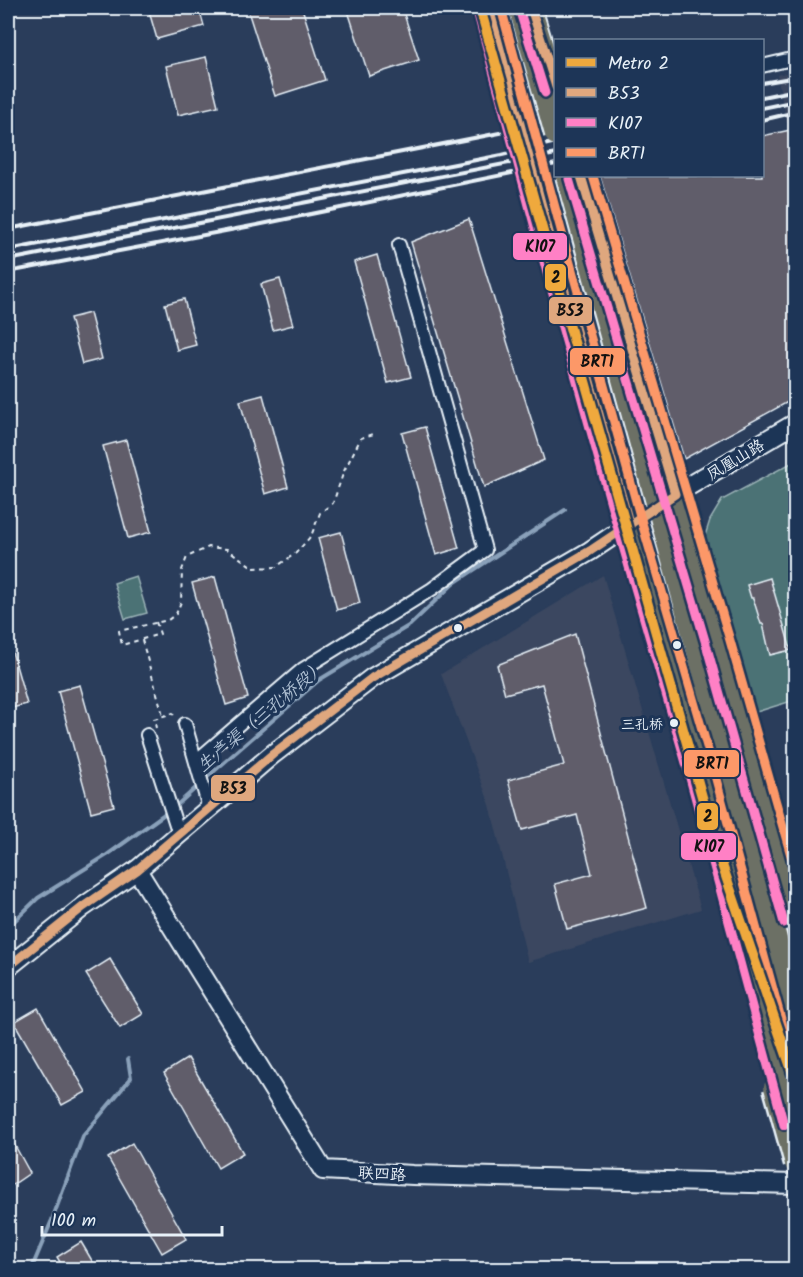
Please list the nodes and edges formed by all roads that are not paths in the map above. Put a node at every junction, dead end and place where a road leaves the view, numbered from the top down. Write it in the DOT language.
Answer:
graph roads {
  1 [pos="489,8"];
  2 [pos="524,9"];
  3 [pos="795,58"];
  4 [pos="764,66"];
  5 [pos="551,95"];
  6 [pos="554,125"];
  7 [pos="567,177"];
  8 [pos="581,177"];
  9 [pos="399,245"];
  10 [pos="795,423"];
  11 [pos="675,494"];
  12 [pos="630,526"];
  13 [pos="185,724"];
  14 [pos="147,735"];
  15 [pos="198,768"];
  16 [pos="713,798"];
  17 [pos="207,799"];
  18 [pos="179,834"];
  19 [pos="136,870"];
  20 [pos="795,920"];
  21 [pos="8,967"];
  22 [pos="795,1014"];
  23 [pos="795,1107"];
  24 [pos="795,1122"];
  25 [pos="795,1163"];
  26 [pos="795,1184"];
  1 -- 12 [label="main road"];
  1 -- 16 [label="highway, bridge"];
  2 -- 5 [label="highway"];
  3 -- 4 [label="street"];
  5 -- 6 [label="highway, bridge"];
  7 -- 22 [label="highway, bridge"];
  8 -- 11 [label="main road"];
  9 -- 15 [label="street"];
  10 -- 11 [label="main road, 凤凰山路"];
  11 -- 12 [label="main road, 凤凰山路"];
  11 -- 20 [label="main road"];
  12 -- 17 [label="main road, 凤凰山路"];
  12 -- 24 [label="main road"];
  13 -- 15 [label="street"];
  14 -- 18 [label="street"];
  15 -- 17 [label="street"];
  16 -- 23 [label="highway, bridge"];
  16 -- 25 [label="highway, bridge"];
  17 -- 18 [label="main road, 凤凰山路"];
  18 -- 19 [label="main road, 凤凰山路"];
  19 -- 21 [label="main road, 凤凰山路"];
  19 -- 26 [label="main road, 联四路"];
}
